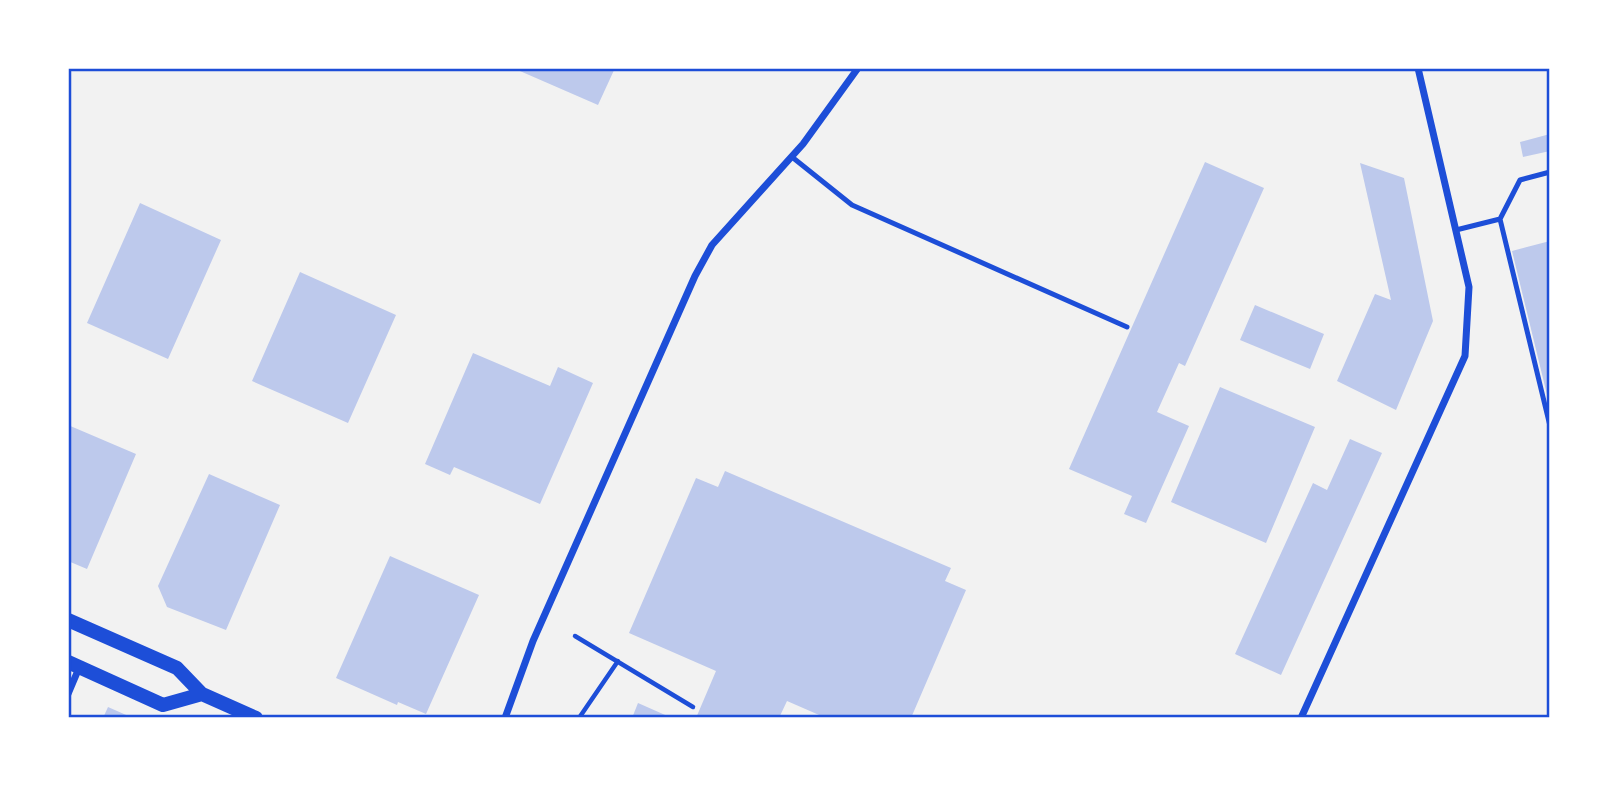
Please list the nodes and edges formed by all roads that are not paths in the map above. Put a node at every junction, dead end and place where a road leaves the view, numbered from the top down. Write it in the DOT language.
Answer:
graph roads {
  1 [pos="858,68"];
  2 [pos="1418,68"];
  3 [pos="792,157"];
  4 [pos="1550,173"];
  5 [pos="1500,219"];
  6 [pos="1455,230"];
  7 [pos="1127,327"];
  8 [pos="1550,426"];
  9 [pos="68,620"];
  10 [pos="74,665"];
  11 [pos="68,694"];
  12 [pos="202,694"];
  13 [pos="256,718"];
  14 [pos="505,718"];
  15 [pos="1301,718"];
  1 -- 3 [label="street"];
  2 -- 6 [label="street"];
  3 -- 7 [label="lane"];
  3 -- 14 [label="street"];
  4 -- 5 [label="lane"];
  5 -- 6 [label="lane"];
  5 -- 8 [label="lane"];
  6 -- 15 [label="street"];
  9 -- 12 [label="main road"];
  10 -- 11 [label="street"];
  10 -- 12 [label="main road"];
  12 -- 13 [label="main road"];
}
